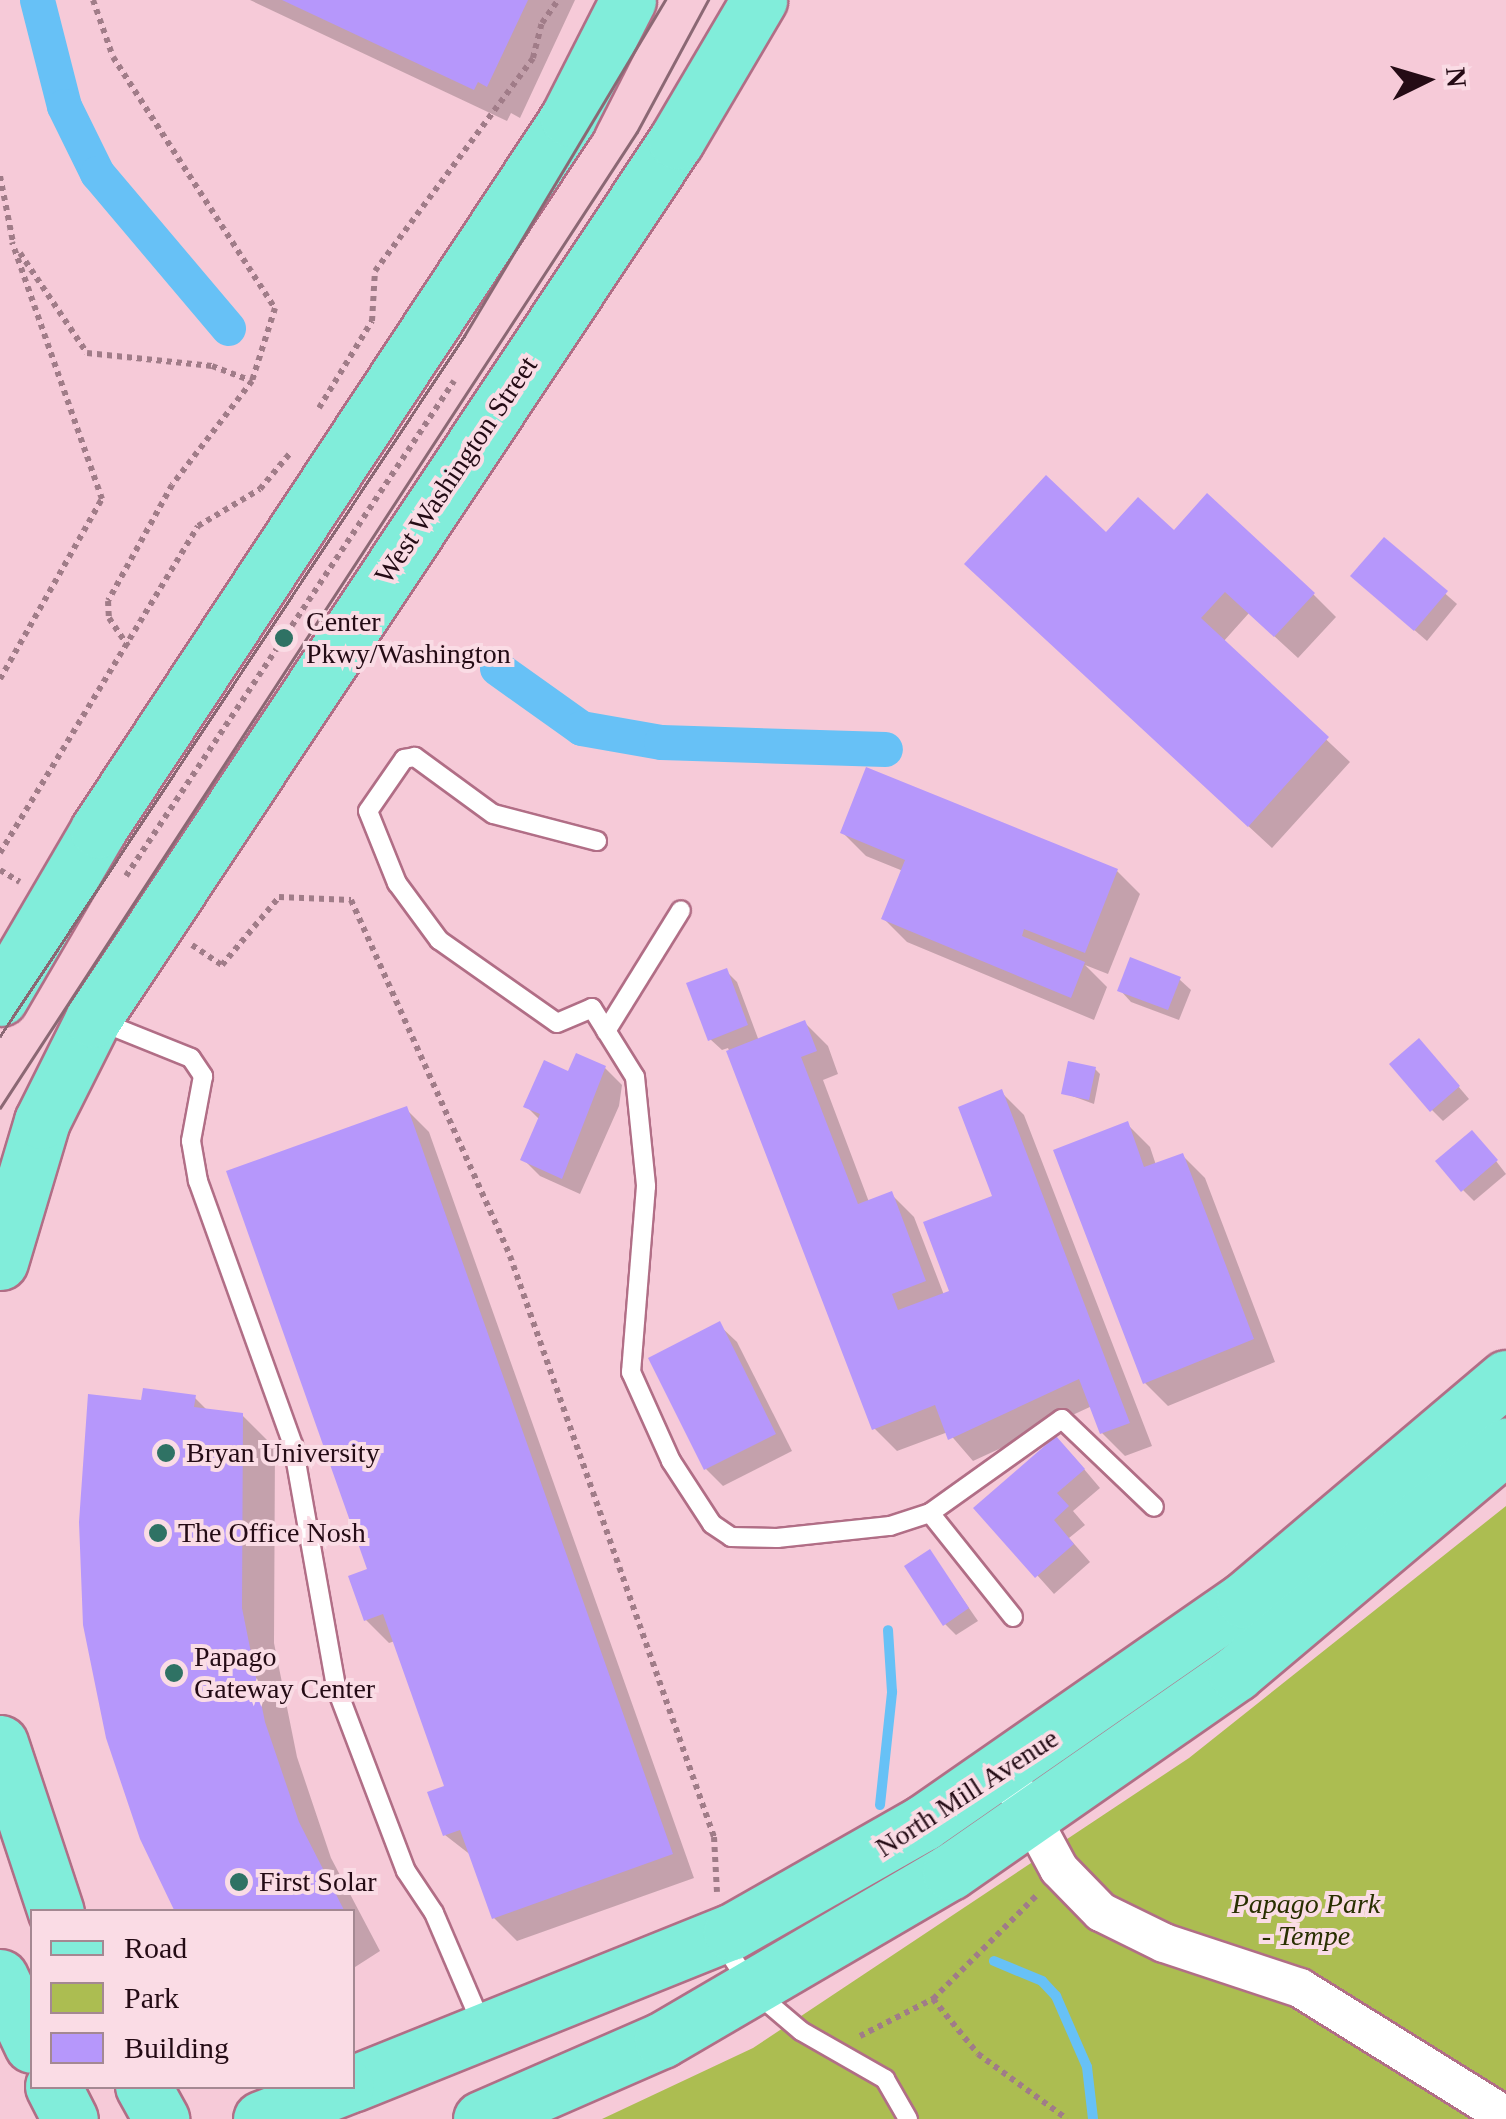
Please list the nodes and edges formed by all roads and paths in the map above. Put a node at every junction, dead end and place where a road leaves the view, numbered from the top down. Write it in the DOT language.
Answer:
graph roads {
  1 [pos="93,0"];
  2 [pos="558,0"];
  3 [pos="628,0"];
  4 [pos="759,0"];
  5 [pos="0,176"];
  6 [pos="12,242"];
  7 [pos="252,381"];
  8 [pos="454,381"];
  9 [pos="312,419"];
  10 [pos="302,434"];
  11 [pos="128,646"];
  12 [pos="0,679"];
  13 [pos="596,841"];
  14 [pos="0,853"];
  15 [pos="124,879"];
  16 [pos="681,910"];
  17 [pos="178,936"];
  18 [pos="0,998"];
  19 [pos="94,1019"];
  20 [pos="606,1031"];
  21 [pos="0,1262"];
  22 [pos="1506,1378"];
  23 [pos="1506,1446"];
  24 [pos="1154,1507"];
  25 [pos="930,1513"];
  26 [pos="1013,1617"];
  27 [pos="0,1743"];
  28 [pos="1004,1772"];
  29 [pos="1034,1816"];
  30 [pos="1027,1906"];
  31 [pos="55,1909"];
  32 [pos="719,1937"];
  33 [pos="0,1977"];
  34 [pos="754,1991"];
  35 [pos="933,1999"];
  36 [pos="486,2034"];
  37 [pos="30,2041"];
  38 [pos="827,2046"];
  39 [pos="355,2083"];
  40 [pos="55,2089"];
  41 [pos="145,2089"];
  42 [pos="339,2089"];
  43 [pos="1506,2116"];
  44 [pos="70,2119"];
  45 [pos="161,2119"];
  46 [pos="261,2119"];
  47 [pos="480,2119"];
  48 [pos="908,2119"];
  49 [pos="1067,2119"];
  1 -- 7 [label="path"];
  2 -- 9 [label="path"];
  3 -- 18 [label="main road"];
  4 -- 19 [label="main road, West Washington Street"];
  5 -- 6 [label="path"];
  6 -- 7 [label="path"];
  6 -- 12 [label="path"];
  7 -- 11 [label="path"];
  8 -- 15 [label="path"];
  10 -- 11 [label="path"];
  11 -- 14 [label="path"];
  13 -- 20 [label="lane"];
  16 -- 20 [label="lane"];
  17 -- 32 [label="path"];
  19 -- 21 [label="main road, West Washington Street"];
  19 -- 36 [label="lane"];
  20 -- 25 [label="lane"];
  22 -- 28 [label="main road, North Mill Avenue"];
  23 -- 29 [label="main road, North Mill Avenue"];
  24 -- 25 [label="lane"];
  25 -- 26 [label="lane"];
  27 -- 31 [label="main road"];
  28 -- 29 [label="street"];
  28 -- 32 [label="main road, North Mill Avenue"];
  29 -- 34 [label="main road, North Mill Avenue"];
  29 -- 43 [label="street"];
  30 -- 35 [label="path"];
  32 -- 34 [label="lane"];
  32 -- 36 [label="main road, North Mill Avenue"];
  33 -- 37 [label="main road"];
  34 -- 38 [label="lane"];
  34 -- 47 [label="main road, North Mill Avenue"];
  35 -- 38 [label="path"];
  35 -- 49 [label="path"];
  36 -- 39 [label="main road, North Mill Avenue"];
  38 -- 48 [label="lane"];
  40 -- 44 [label="main road"];
  41 -- 45 [label="main road"];
  42 -- 46 [label="main road, North Mill Avenue"];
}
